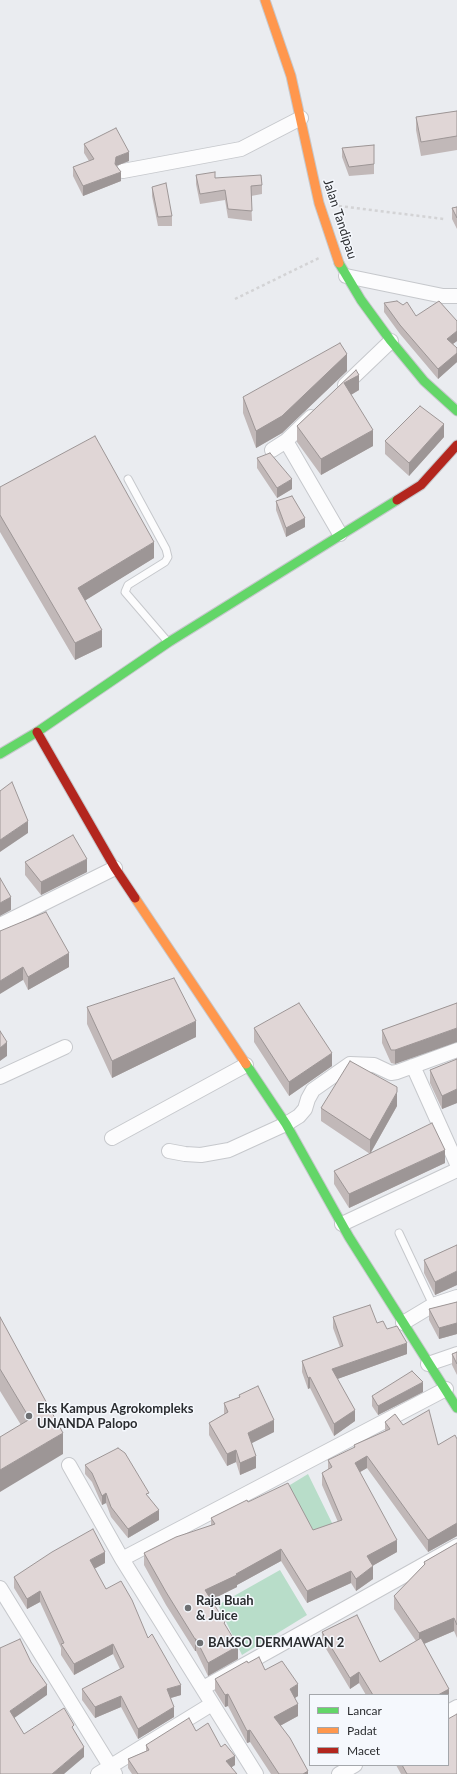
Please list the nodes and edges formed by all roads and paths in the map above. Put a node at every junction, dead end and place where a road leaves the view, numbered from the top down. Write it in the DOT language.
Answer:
graph roads {
  1 [pos="265,0"];
  2 [pos="301,118"];
  3 [pos="123,170"];
  4 [pos="319,204"];
  5 [pos="444,218"];
  6 [pos="334,250"];
  7 [pos="346,276"];
  8 [pos="457,296"];
  9 [pos="235,298"];
  10 [pos="391,341"];
  11 [pos="336,394"];
  12 [pos="319,410"];
  13 [pos="457,411"];
  14 [pos="286,441"];
  15 [pos="457,445"];
  16 [pos="272,450"];
  17 [pos="128,479"];
  18 [pos="340,534"];
  19 [pos="169,642"];
  20 [pos="38,732"];
  21 [pos="0,754"];
  22 [pos="114,868"];
  23 [pos="0,925"];
  24 [pos="65,1047"];
  25 [pos="457,1050"];
  26 [pos="246,1065"];
  27 [pos="413,1066"];
  28 [pos="0,1077"];
  29 [pos="286,1124"];
  30 [pos="112,1138"];
  31 [pos="169,1150"];
  32 [pos="457,1164"];
  33 [pos="457,1170"];
  34 [pos="342,1224"];
  35 [pos="399,1233"];
  36 [pos="457,1297"];
  37 [pos="433,1305"];
  38 [pos="402,1323"];
  39 [pos="457,1354"];
  40 [pos="428,1364"];
  41 [pos="446,1389"];
  42 [pos="457,1408"];
  43 [pos="69,1465"];
  44 [pos="457,1546"];
  45 [pos="122,1559"];
  46 [pos="0,1588"];
  47 [pos="203,1688"];
  48 [pos="212,1704"];
  49 [pos="353,1766"];
  50 [pos="112,1770"];
  51 [pos="98,1774"];
  52 [pos="256,1774"];
  53 [pos="339,1774"];
  1 -- 2 [label="street, Jalan Tandipau"];
  2 -- 3 [label="street"];
  2 -- 4 [label="street, Jalan Tandipau"];
  4 -- 5 [label="path"];
  4 -- 6 [label="street, Jalan Tandipau"];
  6 -- 7 [label="street, Jalan Tandipau"];
  6 -- 9 [label="path"];
  7 -- 8 [label="street"];
  7 -- 10 [label="street, Jalan Tandipau"];
  10 -- 11 [label="street"];
  10 -- 13 [label="street, Jalan Tandipau"];
  12 -- 14 [label="street"];
  14 -- 16 [label="street"];
  14 -- 18 [label="street"];
  15 -- 18 [label="street"];
  17 -- 19 [label="lane"];
  18 -- 19 [label="street"];
  19 -- 20 [label="street"];
  20 -- 21 [label="street"];
  20 -- 22 [label="street"];
  22 -- 23 [label="street"];
  22 -- 26 [label="street"];
  24 -- 28 [label="street"];
  25 -- 27 [label="street"];
  26 -- 29 [label="street"];
  26 -- 30 [label="street"];
  27 -- 29 [label="street"];
  27 -- 32 [label="street"];
  29 -- 31 [label="street"];
  29 -- 34 [label="street"];
  33 -- 34 [label="street"];
  34 -- 38 [label="street"];
  35 -- 37 [label="lane"];
  36 -- 37 [label="street"];
  37 -- 38 [label="street"];
  38 -- 40 [label="street"];
  39 -- 40 [label="street"];
  40 -- 41 [label="street"];
  41 -- 42 [label="street"];
  41 -- 45 [label="street"];
  43 -- 45 [label="street"];
  44 -- 47 [label="street"];
  45 -- 47 [label="street"];
  46 -- 50 [label="street"];
  47 -- 48 [label="street"];
  48 -- 50 [label="street"];
  48 -- 52 [label="street"];
  49 -- 53 [label="street"];
  50 -- 51 [label="street"];
}
